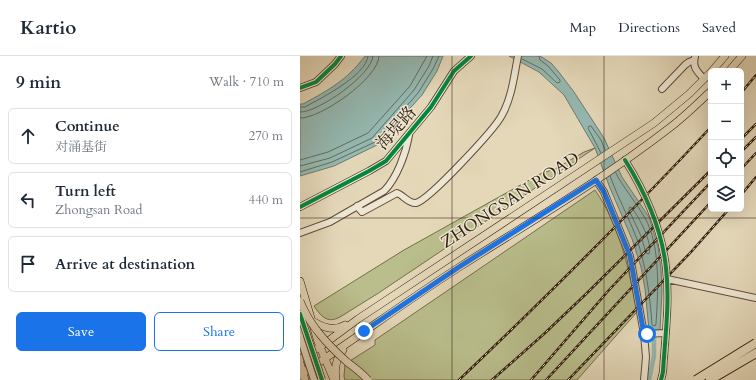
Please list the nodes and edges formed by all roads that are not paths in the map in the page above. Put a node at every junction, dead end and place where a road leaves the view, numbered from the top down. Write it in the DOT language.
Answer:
graph roads {
  1 [pos="341,56"];
  2 [pos="471,56"];
  3 [pos="518,56"];
  4 [pos="725,56"];
  5 [pos="742,56"];
  6 [pos="695,58"];
  7 [pos="714,68"];
  8 [pos="732,68"];
  9 [pos="708,75"];
  10 [pos="704,80"];
  11 [pos="300,88"];
  12 [pos="662,89"];
  13 [pos="708,94"];
  14 [pos="409,134"];
  15 [pos="625,160"];
  16 [pos="596,180"];
  17 [pos="357,206"];
  18 [pos="300,207"];
  19 [pos="300,228"];
  20 [pos="310,228"];
  21 [pos="300,234"];
  22 [pos="666,279"];
  23 [pos="300,281"];
  24 [pos="756,298"];
  25 [pos="300,301"];
  26 [pos="300,314"];
  27 [pos="358,319"];
  28 [pos="311,320"];
  29 [pos="364,331"];
  30 [pos="666,333"];
  31 [pos="646,334"];
  32 [pos="300,337"];
  33 [pos="348,343"];
  34 [pos="756,343"];
  35 [pos="320,347"];
  36 [pos="756,353"];
  37 [pos="300,359"];
  38 [pos="325,359"];
  39 [pos="300,363"];
  40 [pos="303,376"];
  41 [pos="314,380"];
  42 [pos="322,380"];
  43 [pos="335,380"];
  44 [pos="368,380"];
  45 [pos="644,380"];
  46 [pos="661,380"];
  47 [pos="696,380"];
  48 [pos="710,380"];
  1 -- 11 [label="street"];
  2 -- 14 [label="street, 海堤路"];
  3 -- 17 [label="street"];
  4 -- 7 [label="main road, ZHONGSAN ROAD"];
  5 -- 8 [label="main road"];
  6 -- 10 [label="street"];
  6 -- 12 [label="street"];
  9 -- 10 [label="main road, ZHONGSAN ROAD"];
  10 -- 27 [label="main road, ZHONGSAN ROAD"];
  13 -- 15 [label="main road, ZHONGSAN ROAD"];
  14 -- 17 [label="street"];
  14 -- 18 [label="street, 海堤路"];
  15 -- 16 [label="main road, ZHONGSAN ROAD"];
  15 -- 22 [label="street"];
  16 -- 29 [label="main road, ZHONGSAN ROAD"];
  16 -- 31 [label="street"];
  17 -- 20 [label="street"];
  19 -- 20 [label="street"];
  20 -- 21 [label="street"];
  22 -- 24 [label="street"];
  22 -- 30 [label="street"];
  23 -- 28 [label="main road"];
  25 -- 44 [label="main road, bridge"];
  26 -- 42 [label="street, bridge"];
  27 -- 28 [label="main road"];
  27 -- 29 [label="main road"];
  27 -- 35 [label="main road, ZHONGSAN ROAD"];
  28 -- 35 [label="main road"];
  29 -- 33 [label="main road, ZHONGSAN ROAD"];
  30 -- 31 [label="street"];
  30 -- 46 [label="street"];
  31 -- 45 [label="street"];
  32 -- 41 [label="street, bridge"];
  33 -- 38 [label="main road, ZHONGSAN ROAD"];
  33 -- 43 [label="main road"];
  34 -- 47 [label="highway, bridge"];
  35 -- 37 [label="main road, ZHONGSAN ROAD"];
  35 -- 38 [label="main road"];
  36 -- 48 [label="highway, bridge"];
  38 -- 40 [label="main road, ZHONGSAN ROAD"];
  38 -- 43 [label="main road"];
  39 -- 40 [label="main road"];
}
